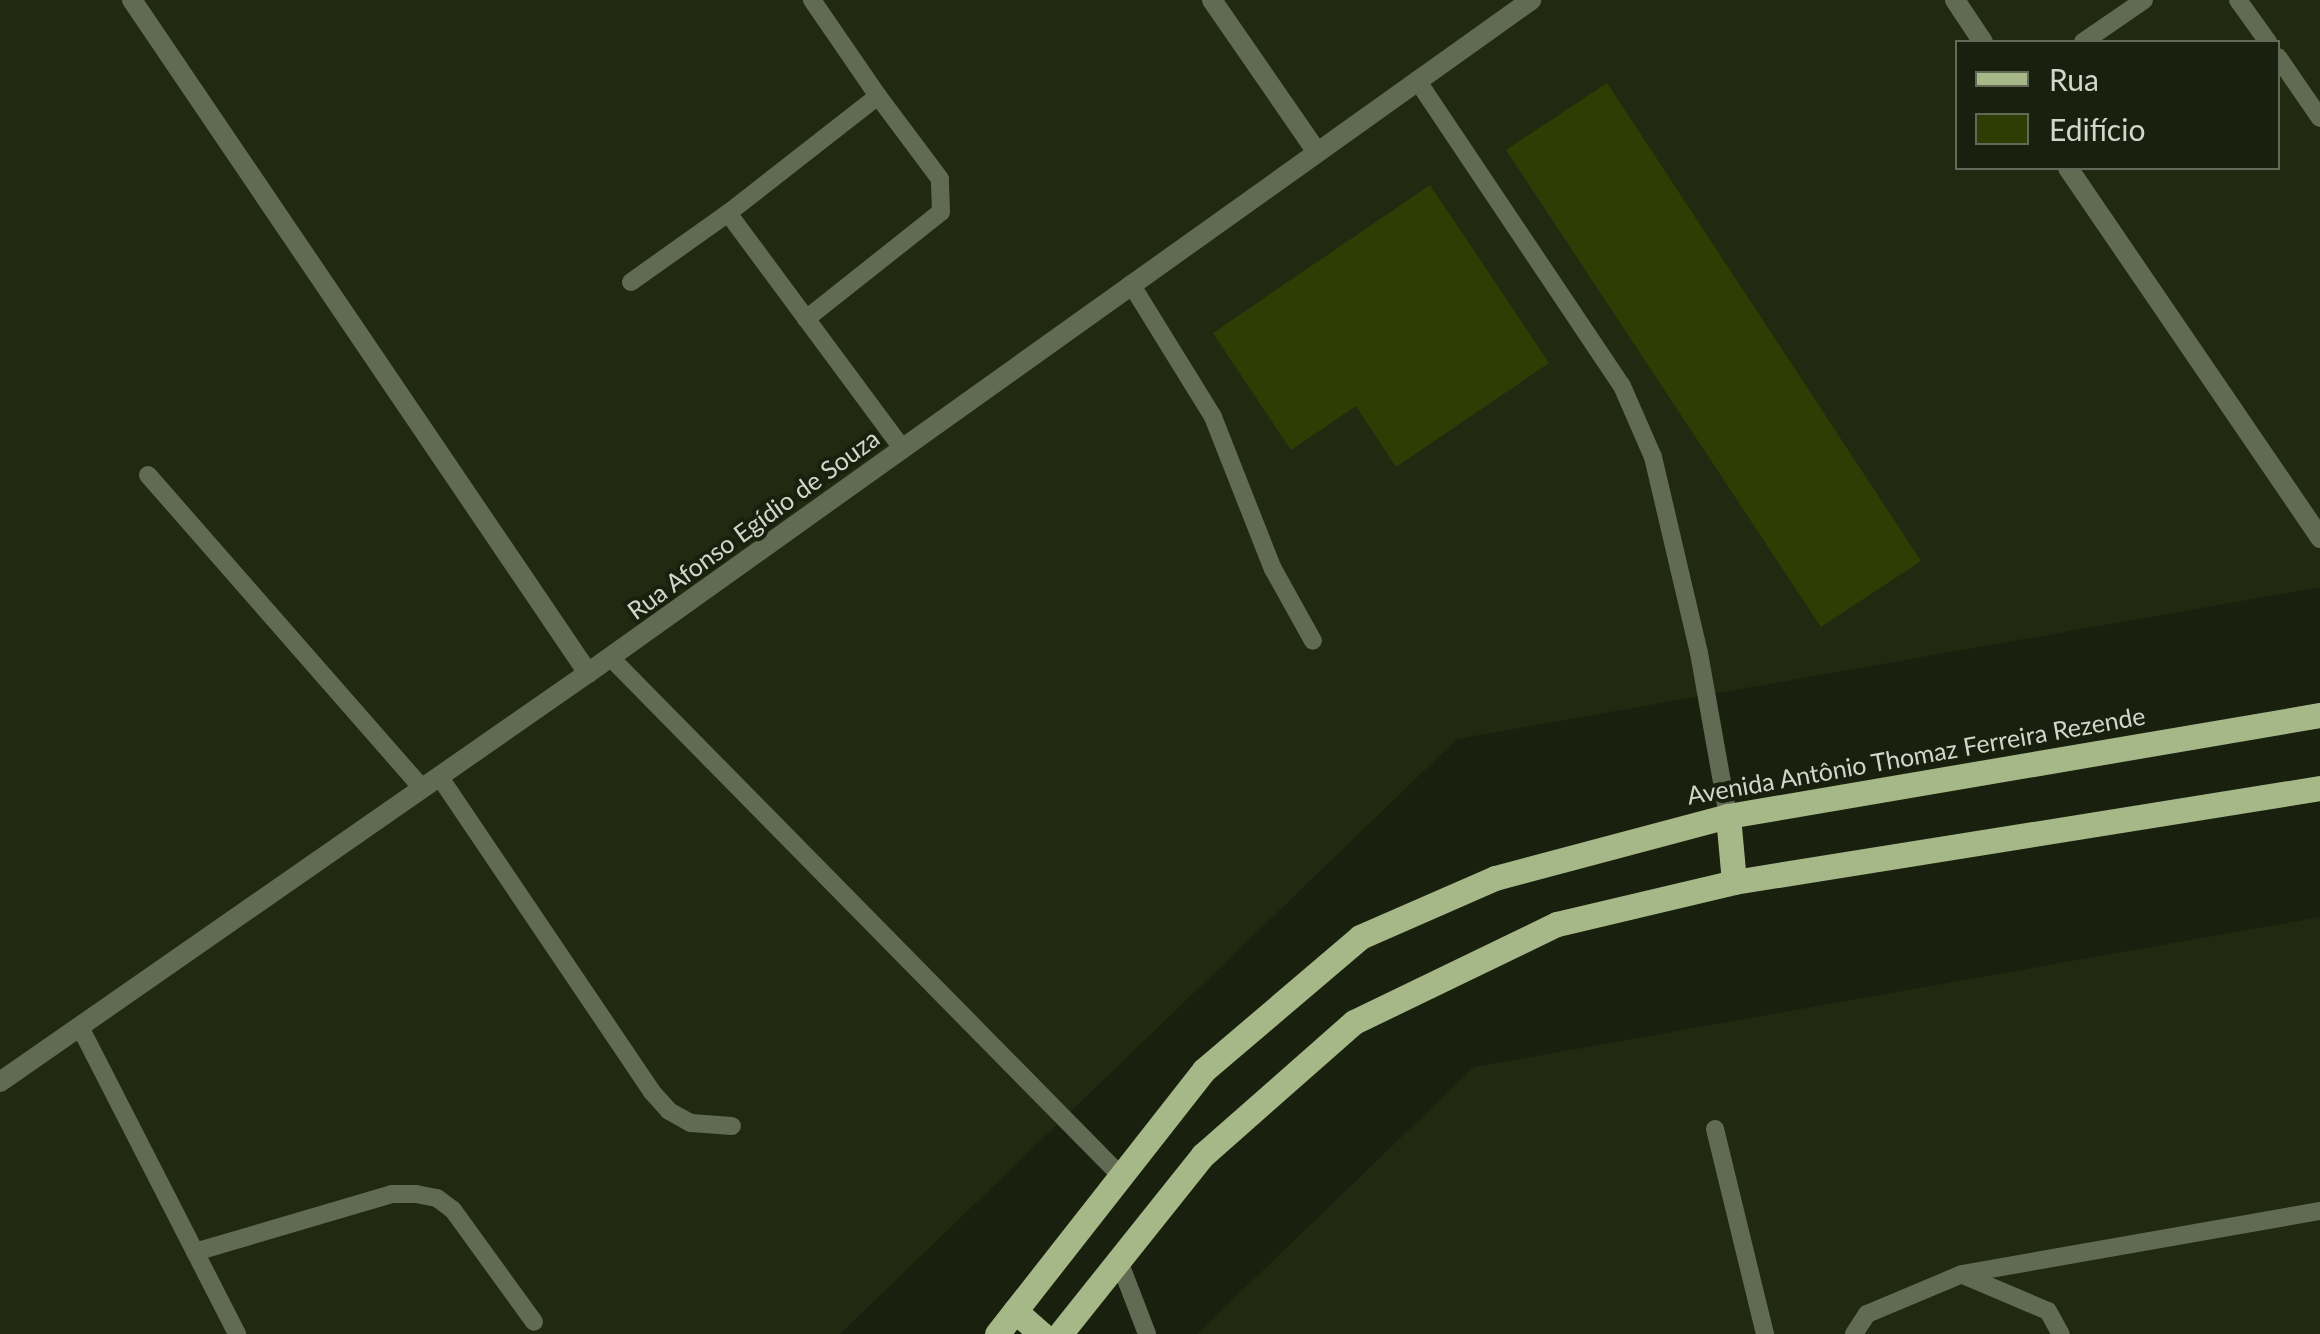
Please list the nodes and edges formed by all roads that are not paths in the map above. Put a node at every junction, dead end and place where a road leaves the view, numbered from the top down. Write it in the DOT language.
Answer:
graph roads {
  1 [pos="132,0"];
  2 [pos="1532,0"];
  3 [pos="1954,0"];
  4 [pos="2144,0"];
  5 [pos="2238,0"];
  6 [pos="817,2"];
  7 [pos="1218,2"];
  8 [pos="1982,40"];
  9 [pos="2086,40"];
  10 [pos="2267,40"];
  11 [pos="2280,59"];
  12 [pos="1418,80"];
  13 [pos="878,96"];
  14 [pos="2320,118"];
  15 [pos="1317,152"];
  16 [pos="2069,170"];
  17 [pos="728,213"];
  18 [pos="631,282"];
  19 [pos="1130,284"];
  20 [pos="806,319"];
  21 [pos="902,448"];
  22 [pos="148,475"];
  23 [pos="2320,538"];
  24 [pos="1314,641"];
  25 [pos="610,656"];
  26 [pos="588,672"];
  27 [pos="2320,714"];
  28 [pos="431,782"];
  29 [pos="2320,788"];
  30 [pos="1728,816"];
  31 [pos="1734,882"];
  32 [pos="80,1027"];
  33 [pos="0,1082"];
  34 [pos="732,1126"];
  35 [pos="1716,1129"];
  36 [pos="1122,1176"];
  37 [pos="2320,1210"];
  38 [pos="195,1252"];
  39 [pos="1119,1261"];
  40 [pos="1962,1274"];
  41 [pos="1015,1312"];
  42 [pos="534,1322"];
  43 [pos="237,1334"];
  44 [pos="997,1334"];
  45 [pos="1042,1334"];
  46 [pos="1060,1334"];
  47 [pos="1147,1334"];
  48 [pos="1766,1334"];
  49 [pos="1854,1334"];
  50 [pos="2061,1334"];
  1 -- 26 [label="street"];
  2 -- 12 [label="street, Rua Afonso Egídio de Souza"];
  3 -- 8 [label="street"];
  4 -- 9 [label="lane"];
  5 -- 10 [label="lane"];
  6 -- 13 [label="lane"];
  7 -- 15 [label="street"];
  11 -- 14 [label="lane"];
  12 -- 15 [label="street, Rua Afonso Egídio de Souza"];
  12 -- 30 [label="lane"];
  13 -- 17 [label="lane"];
  13 -- 20 [label="lane"];
  15 -- 19 [label="street, Rua Afonso Egídio de Souza"];
  16 -- 23 [label="street"];
  17 -- 18 [label="lane"];
  17 -- 20 [label="lane"];
  19 -- 21 [label="street, Rua Afonso Egídio de Souza"];
  19 -- 24 [label="lane"];
  20 -- 21 [label="lane"];
  21 -- 25 [label="street, Rua Afonso Egídio de Souza"];
  22 -- 28 [label="lane"];
  25 -- 26 [label="street, Rua Afonso Egídio de Souza"];
  25 -- 36 [label="lane"];
  26 -- 28 [label="street, Rua Afonso Egídio de Souza"];
  27 -- 30 [label="main road, Avenida Antônio Thomaz Ferreira Rezende"];
  28 -- 32 [label="street, Rua Afonso Egídio de Souza"];
  28 -- 34 [label="lane"];
  29 -- 31 [label="main road"];
  30 -- 31 [label="main road"];
  30 -- 36 [label="main road, Avenida Antônio Thomaz Ferreira Rezende"];
  31 -- 39 [label="main road"];
  32 -- 33 [label="street, Rua Afonso Egídio de Souza"];
  32 -- 38 [label="lane"];
  35 -- 48 [label="lane"];
  36 -- 41 [label="main road, Avenida Antônio Thomaz Ferreira Rezende"];
  37 -- 40 [label="lane"];
  38 -- 42 [label="lane"];
  38 -- 43 [label="lane"];
  39 -- 46 [label="main road"];
  39 -- 47 [label="lane"];
  40 -- 49 [label="lane"];
  40 -- 50 [label="lane"];
  41 -- 44 [label="main road, Avenida Antônio Thomaz Ferreira Rezende"];
  41 -- 45 [label="main road"];
}
